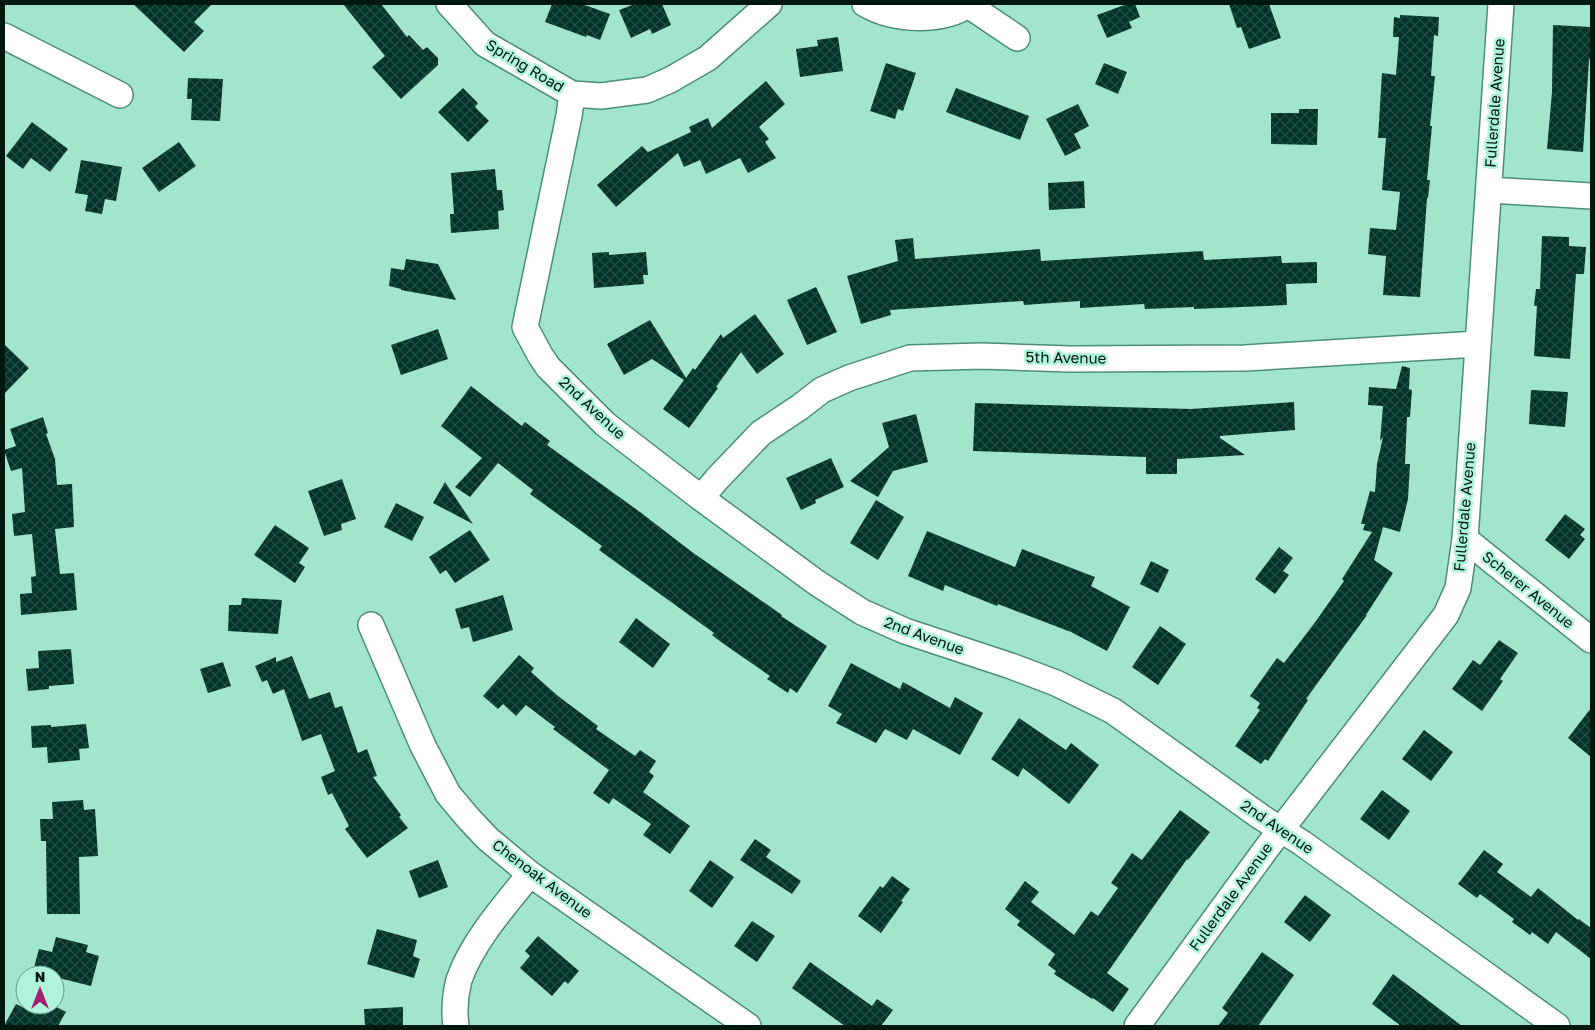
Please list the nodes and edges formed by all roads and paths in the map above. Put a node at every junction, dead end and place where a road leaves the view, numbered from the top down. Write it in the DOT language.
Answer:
graph roads {
  1 [pos="449,4"];
  2 [pos="769,4"];
  3 [pos="865,4"];
  4 [pos="1502,4"];
  5 [pos="969,5"];
  6 [pos="4,36"];
  7 [pos="1017,38"];
  8 [pos="120,94"];
  9 [pos="572,94"];
  10 [pos="1489,190"];
  11 [pos="1591,196"];
  12 [pos="1478,344"];
  13 [pos="701,498"];
  14 [pos="1465,539"];
  15 [pos="371,625"];
  16 [pos="1591,640"];
  17 [pos="1281,829"];
  18 [pos="530,874"];
  19 [pos="456,1026"];
  20 [pos="748,1026"];
  21 [pos="1138,1026"];
  22 [pos="1557,1026"];
  1 -- 9 [label="street, Spring Road"];
  2 -- 9 [label="street, Spring Road"];
  3 -- 5 [label="street"];
  4 -- 10 [label="street, Fullerdale Avenue"];
  5 -- 7 [label="street"];
  6 -- 8 [label="street"];
  9 -- 13 [label="street, 2nd Avenue"];
  10 -- 11 [label="street"];
  10 -- 12 [label="street, Fullerdale Avenue"];
  12 -- 13 [label="street, 5th Avenue"];
  12 -- 14 [label="street, Fullerdale Avenue"];
  13 -- 17 [label="street, 2nd Avenue"];
  14 -- 16 [label="street, Scherer Avenue"];
  14 -- 17 [label="street, Fullerdale Avenue"];
  15 -- 18 [label="street, Chenoak Avenue"];
  17 -- 21 [label="street, Fullerdale Avenue"];
  17 -- 22 [label="street, 2nd Avenue"];
  18 -- 19 [label="street"];
  18 -- 20 [label="street, Chenoak Avenue"];
}
